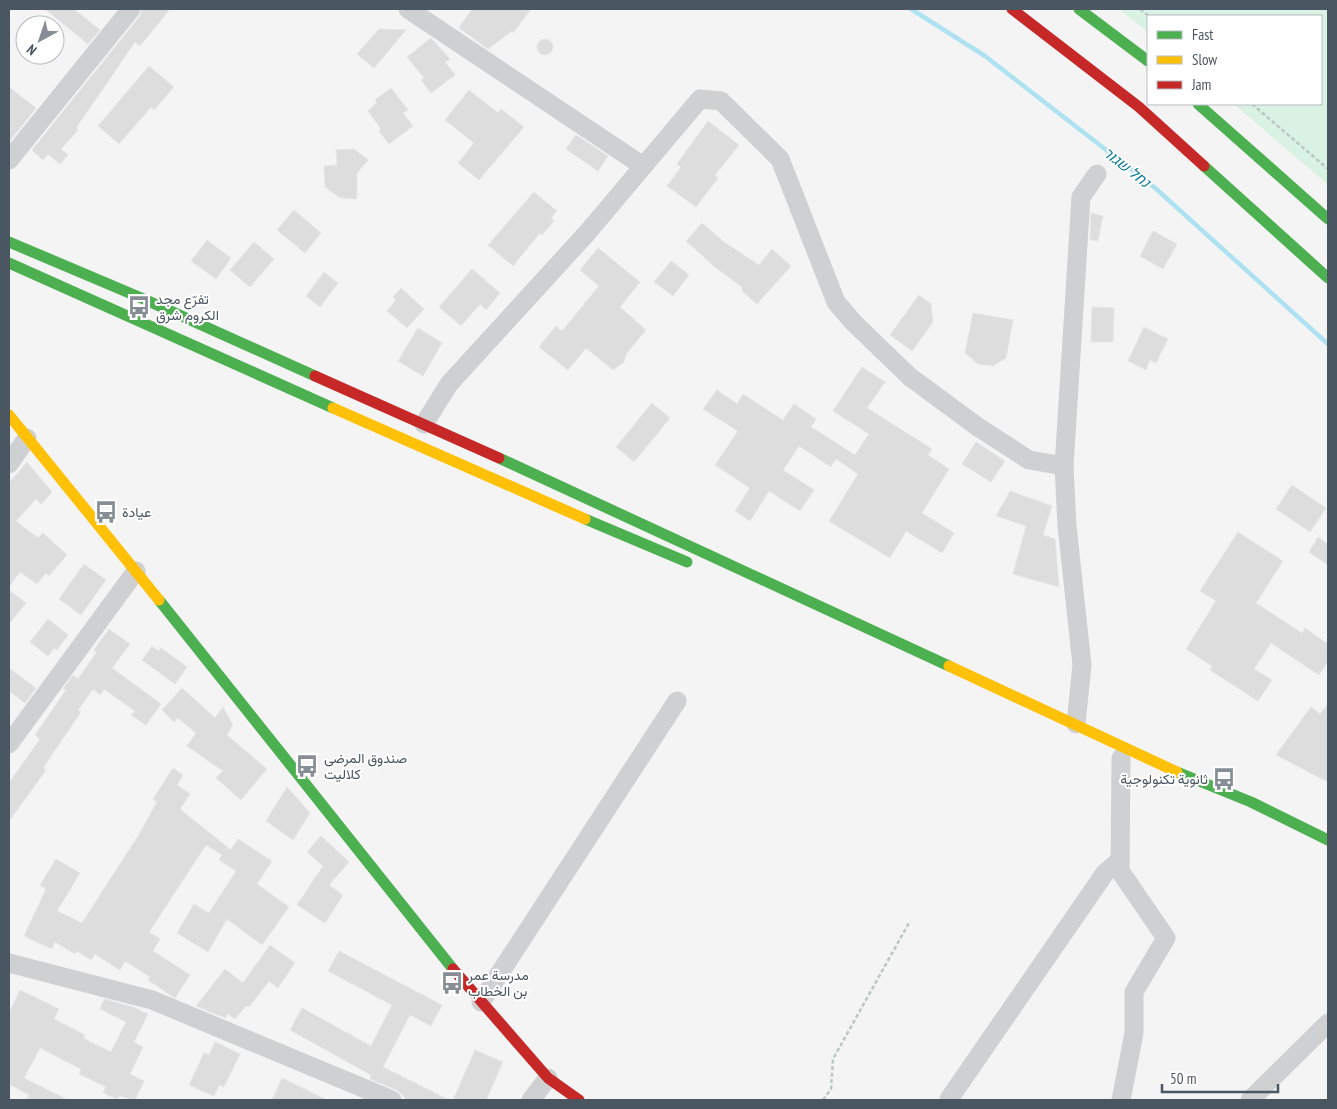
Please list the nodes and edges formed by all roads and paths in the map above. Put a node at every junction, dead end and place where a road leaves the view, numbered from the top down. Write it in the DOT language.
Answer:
graph roads {
  1 [pos="131,9"];
  2 [pos="408,9"];
  3 [pos="1012,9"];
  4 [pos="1079,9"];
  5 [pos="1147,60"];
  6 [pos="1199,105"];
  7 [pos="1253,105"];
  8 [pos="9,160"];
  9 [pos="643,166"];
  10 [pos="1328,169"];
  11 [pos="1096,174"];
  12 [pos="1328,219"];
  13 [pos="9,242"];
  14 [pos="9,263"];
  15 [pos="1328,278"];
  16 [pos="9,415"];
  17 [pos="424,424"];
  18 [pos="27,438"];
  19 [pos="9,464"];
  20 [pos="1064,466"];
  21 [pos="702,568"];
  22 [pos="136,570"];
  23 [pos="764,594"];
  24 [pos="677,701"];
  25 [pos="1076,724"];
  26 [pos="9,744"];
  27 [pos="1121,758"];
  28 [pos="1265,822"];
  29 [pos="1328,840"];
  30 [pos="1120,860"];
  31 [pos="910,922"];
  32 [pos="9,963"];
  33 [pos="482,1002"];
  34 [pos="1328,1023"];
  35 [pos="548,1078"];
  36 [pos="949,1099"];
  37 [pos="392,1100"];
  38 [pos="531,1100"];
  39 [pos="579,1100"];
  40 [pos="823,1100"];
  41 [pos="1122,1100"];
  42 [pos="1250,1100"];
  1 -- 8 [label="street"];
  2 -- 9 [label="street"];
  3 -- 15 [label="main road"];
  4 -- 5 [label="main road"];
  6 -- 12 [label="main road"];
  7 -- 10 [label="path"];
  9 -- 17 [label="street"];
  9 -- 20 [label="street"];
  11 -- 20 [label="street"];
  13 -- 17 [label="main road"];
  14 -- 21 [label="main road"];
  16 -- 18 [label="main road"];
  17 -- 25 [label="main road"];
  18 -- 19 [label="street"];
  18 -- 22 [label="main road"];
  20 -- 25 [label="street"];
  22 -- 26 [label="street"];
  22 -- 33 [label="main road"];
  23 -- 27 [label="main road"];
  24 -- 33 [label="street"];
  25 -- 29 [label="main road"];
  27 -- 28 [label="main road"];
  27 -- 30 [label="street"];
  30 -- 36 [label="street"];
  30 -- 41 [label="street"];
  31 -- 40 [label="path"];
  32 -- 37 [label="street"];
  33 -- 35 [label="main road"];
  34 -- 42 [label="street"];
  35 -- 38 [label="street"];
  35 -- 39 [label="main road"];
}
